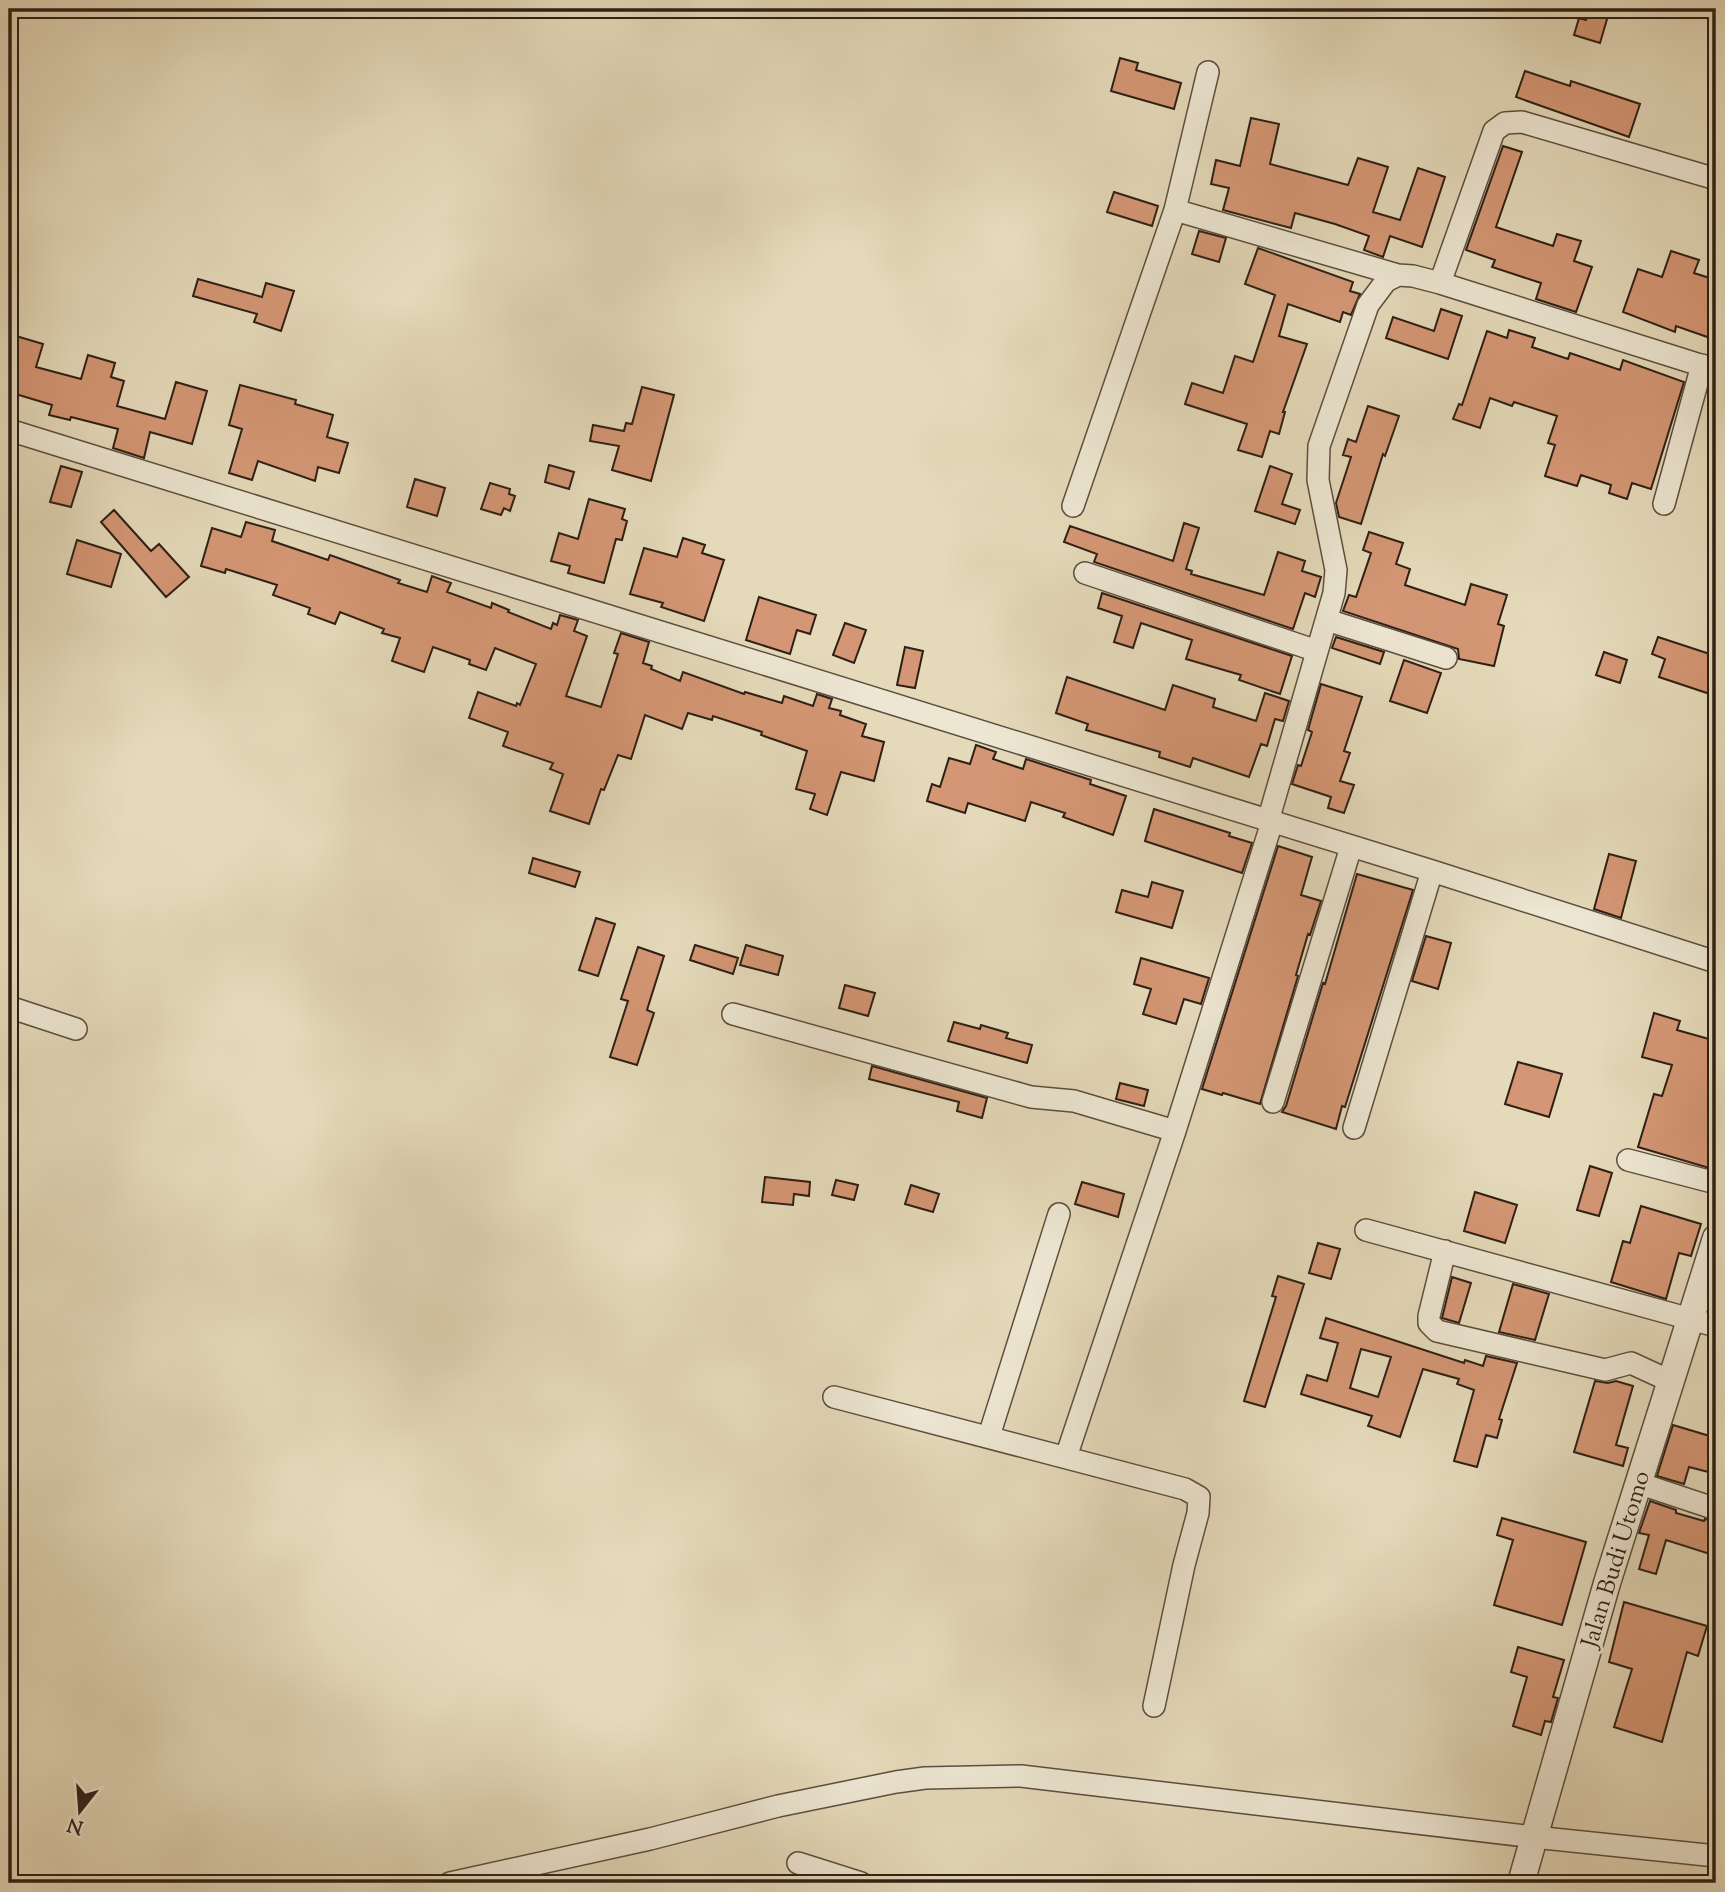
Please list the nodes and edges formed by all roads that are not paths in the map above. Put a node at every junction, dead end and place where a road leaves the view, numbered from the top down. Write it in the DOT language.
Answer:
graph roads {
  1 [pos="1208,72"];
  2 [pos="1716,179"];
  3 [pos="1175,210"];
  4 [pos="1398,275"];
  5 [pos="1440,283"];
  6 [pos="1709,368"];
  7 [pos="9,430"];
  8 [pos="1664,504"];
  9 [pos="1073,506"];
  10 [pos="1084,573"];
  11 [pos="1327,620"];
  12 [pos="1317,651"];
  13 [pos="1446,658"];
  14 [pos="1270,822"];
  15 [pos="1351,847"];
  16 [pos="1432,871"];
  17 [pos="1716,962"];
  18 [pos="9,1007"];
  19 [pos="733,1014"];
  20 [pos="76,1028"];
  21 [pos="1273,1102"];
  22 [pos="1354,1128"];
  23 [pos="1175,1131"];
  24 [pos="1628,1160"];
  25 [pos="1716,1183"];
  26 [pos="1059,1214"];
  27 [pos="1366,1230"];
  28 [pos="1716,1238"];
  29 [pos="1445,1251"];
  30 [pos="1689,1318"];
  31 [pos="1716,1326"];
  32 [pos="1670,1381"];
  33 [pos="834,1397"];
  34 [pos="989,1436"];
  35 [pos="1066,1457"];
  36 [pos="1638,1483"];
  37 [pos="1716,1509"];
  38 [pos="1154,1706"];
  39 [pos="1534,1838"];
  40 [pos="1716,1856"];
  41 [pos="798,1863"];
  42 [pos="450,1883"];
  43 [pos="861,1883"];
  44 [pos="1521,1883"];
  1 -- 3 [label="street"];
  2 -- 5 [label="street"];
  3 -- 4 [label="street"];
  3 -- 9 [label="street"];
  4 -- 5 [label="street"];
  4 -- 11 [label="street"];
  5 -- 6 [label="street"];
  6 -- 8 [label="street"];
  7 -- 14 [label="street"];
  10 -- 12 [label="street"];
  11 -- 12 [label="street"];
  11 -- 13 [label="street"];
  12 -- 14 [label="street"];
  14 -- 15 [label="street"];
  14 -- 23 [label="street"];
  15 -- 16 [label="street"];
  15 -- 21 [label="street"];
  16 -- 17 [label="street"];
  16 -- 22 [label="street"];
  18 -- 20 [label="street"];
  19 -- 23 [label="street"];
  23 -- 35 [label="street"];
  24 -- 25 [label="street"];
  26 -- 34 [label="street"];
  27 -- 29 [label="street"];
  28 -- 30 [label="street, Jalan Budi Utomo"];
  29 -- 30 [label="street"];
  29 -- 32 [label="street"];
  30 -- 31 [label="street"];
  30 -- 32 [label="street, Jalan Budi Utomo"];
  32 -- 36 [label="street, Jalan Budi Utomo"];
  33 -- 34 [label="street"];
  34 -- 35 [label="street"];
  35 -- 38 [label="street"];
  36 -- 37 [label="street"];
  36 -- 39 [label="street, Jalan Budi Utomo"];
  39 -- 40 [label="street"];
  39 -- 42 [label="street"];
  39 -- 44 [label="street, Jalan Budi Utomo"];
  41 -- 43 [label="street"];
}
